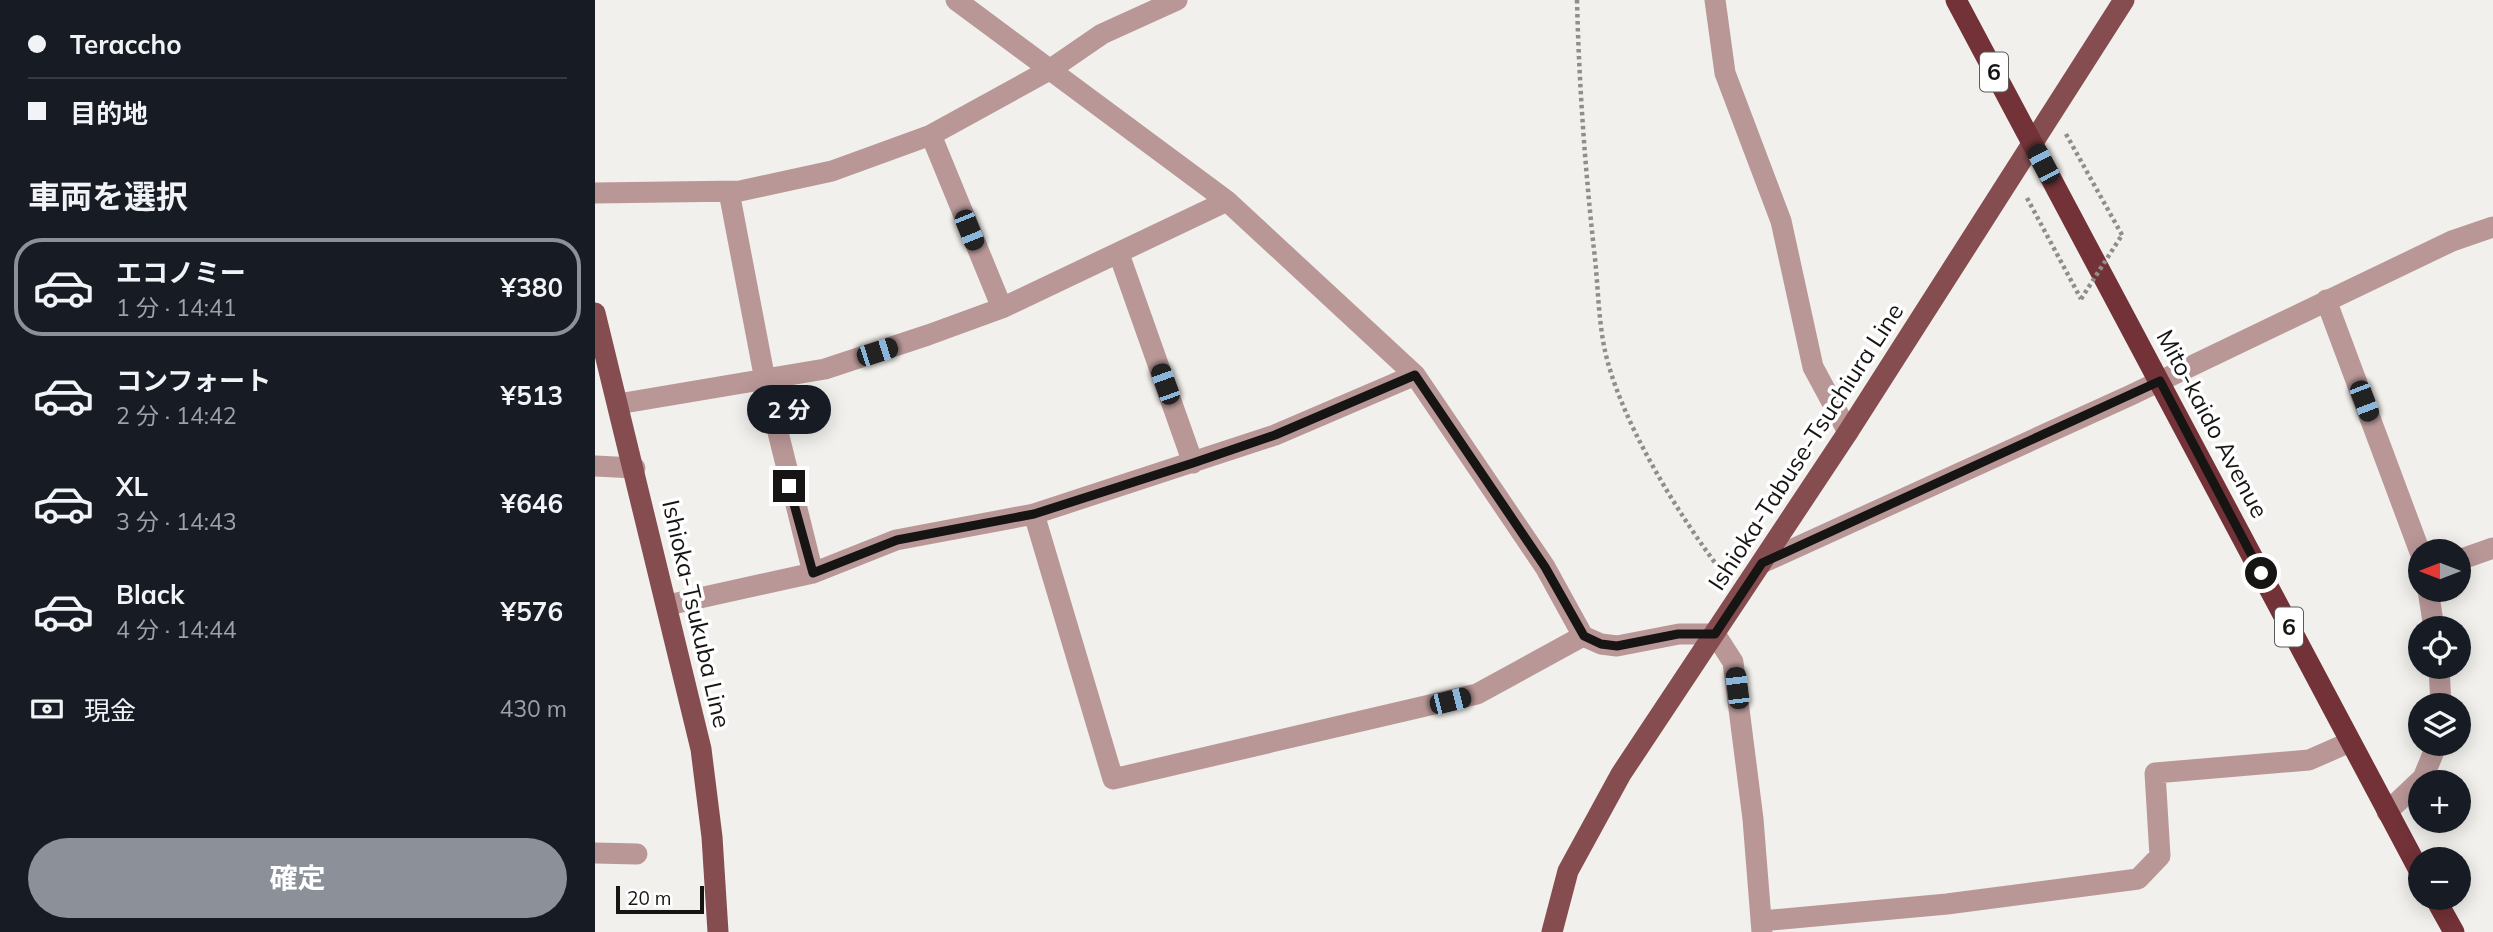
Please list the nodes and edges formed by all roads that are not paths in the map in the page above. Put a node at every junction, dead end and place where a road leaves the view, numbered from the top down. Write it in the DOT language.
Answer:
graph roads {
  1 [pos="956,0"];
  2 [pos="1177,0"];
  3 [pos="1715,0"];
  4 [pos="1956,0"];
  5 [pos="2124,0"];
  6 [pos="1051,69"];
  7 [pos="931,135"];
  8 [pos="2033,144"];
  9 [pos="595,192"];
  10 [pos="729,192"];
  11 [pos="1227,201"];
  12 [pos="2493,227"];
  13 [pos="1119,254"];
  14 [pos="2326,300"];
  15 [pos="1002,308"];
  16 [pos="595,313"];
  17 [pos="1415,375"];
  18 [pos="765,380"];
  19 [pos="2160,381"];
  20 [pos="618,404"];
  21 [pos="1848,432"];
  22 [pos="1193,463"];
  23 [pos="595,466"];
  24 [pos="635,468"];
  25 [pos="1034,514"];
  26 [pos="2415,539"];
  27 [pos="2493,548"];
  28 [pos="2471,556"];
  29 [pos="1762,563"];
  30 [pos="813,573"];
  31 [pos="668,605"];
  32 [pos="1715,634"];
  33 [pos="1584,636"];
  34 [pos="2350,742"];
  35 [pos="2432,756"];
  36 [pos="2387,812"];
  37 [pos="2408,850"];
  38 [pos="595,853"];
  39 [pos="637,854"];
  40 [pos="2442,910"];
  41 [pos="1762,927"];
  42 [pos="718,932"];
  43 [pos="1552,932"];
  44 [pos="2454,932"];
  1 -- 6 [label="street"];
  2 -- 6 [label="street"];
  3 -- 21 [label="street"];
  4 -- 8 [label="highway, Mito-kaido Avenue / 6"];
  5 -- 8 [label="main road, Ishioka-Tabuse-Tsuchiura Line"];
  6 -- 7 [label="street"];
  6 -- 11 [label="street"];
  7 -- 10 [label="street"];
  7 -- 15 [label="street"];
  8 -- 19 [label="highway, Mito-kaido Avenue / 6"];
  8 -- 21 [label="main road, Ishioka-Tabuse-Tsuchiura Line"];
  9 -- 10 [label="street"];
  10 -- 18 [label="street"];
  11 -- 13 [label="street"];
  11 -- 17 [label="street"];
  12 -- 14 [label="street"];
  13 -- 15 [label="street"];
  13 -- 22 [label="street"];
  14 -- 19 [label="street"];
  14 -- 26 [label="street"];
  15 -- 18 [label="street"];
  16 -- 20 [label="main road, Ishioka-Tsukuba Line"];
  17 -- 22 [label="street"];
  17 -- 33 [label="street"];
  18 -- 20 [label="street"];
  18 -- 30 [label="street"];
  19 -- 29 [label="street"];
  19 -- 34 [label="highway, Mito-kaido Avenue / 6"];
  20 -- 24 [label="main road, Ishioka-Tsukuba Line"];
  21 -- 29 [label="main road, Ishioka-Tabuse-Tsuchiura Line"];
  22 -- 25 [label="street"];
  23 -- 24 [label="street"];
  24 -- 31 [label="main road, Ishioka-Tsukuba Line"];
  25 -- 30 [label="street"];
  25 -- 33 [label="street"];
  27 -- 28 [label="street"];
  29 -- 32 [label="main road, Ishioka-Tabuse-Tsuchiura Line"];
  30 -- 31 [label="street"];
  31 -- 42 [label="main road, Ishioka-Tsukuba Line"];
  32 -- 33 [label="street"];
  32 -- 41 [label="street"];
  32 -- 43 [label="main road, Ishioka-Tabuse-Tsuchiura Line"];
  34 -- 36 [label="highway, Mito-kaido Avenue / 6"];
  34 -- 41 [label="street"];
  35 -- 36 [label="street"];
  36 -- 37 [label="highway, Mito-kaido Avenue / 6"];
  38 -- 39 [label="street"];
  40 -- 44 [label="highway"];
}
